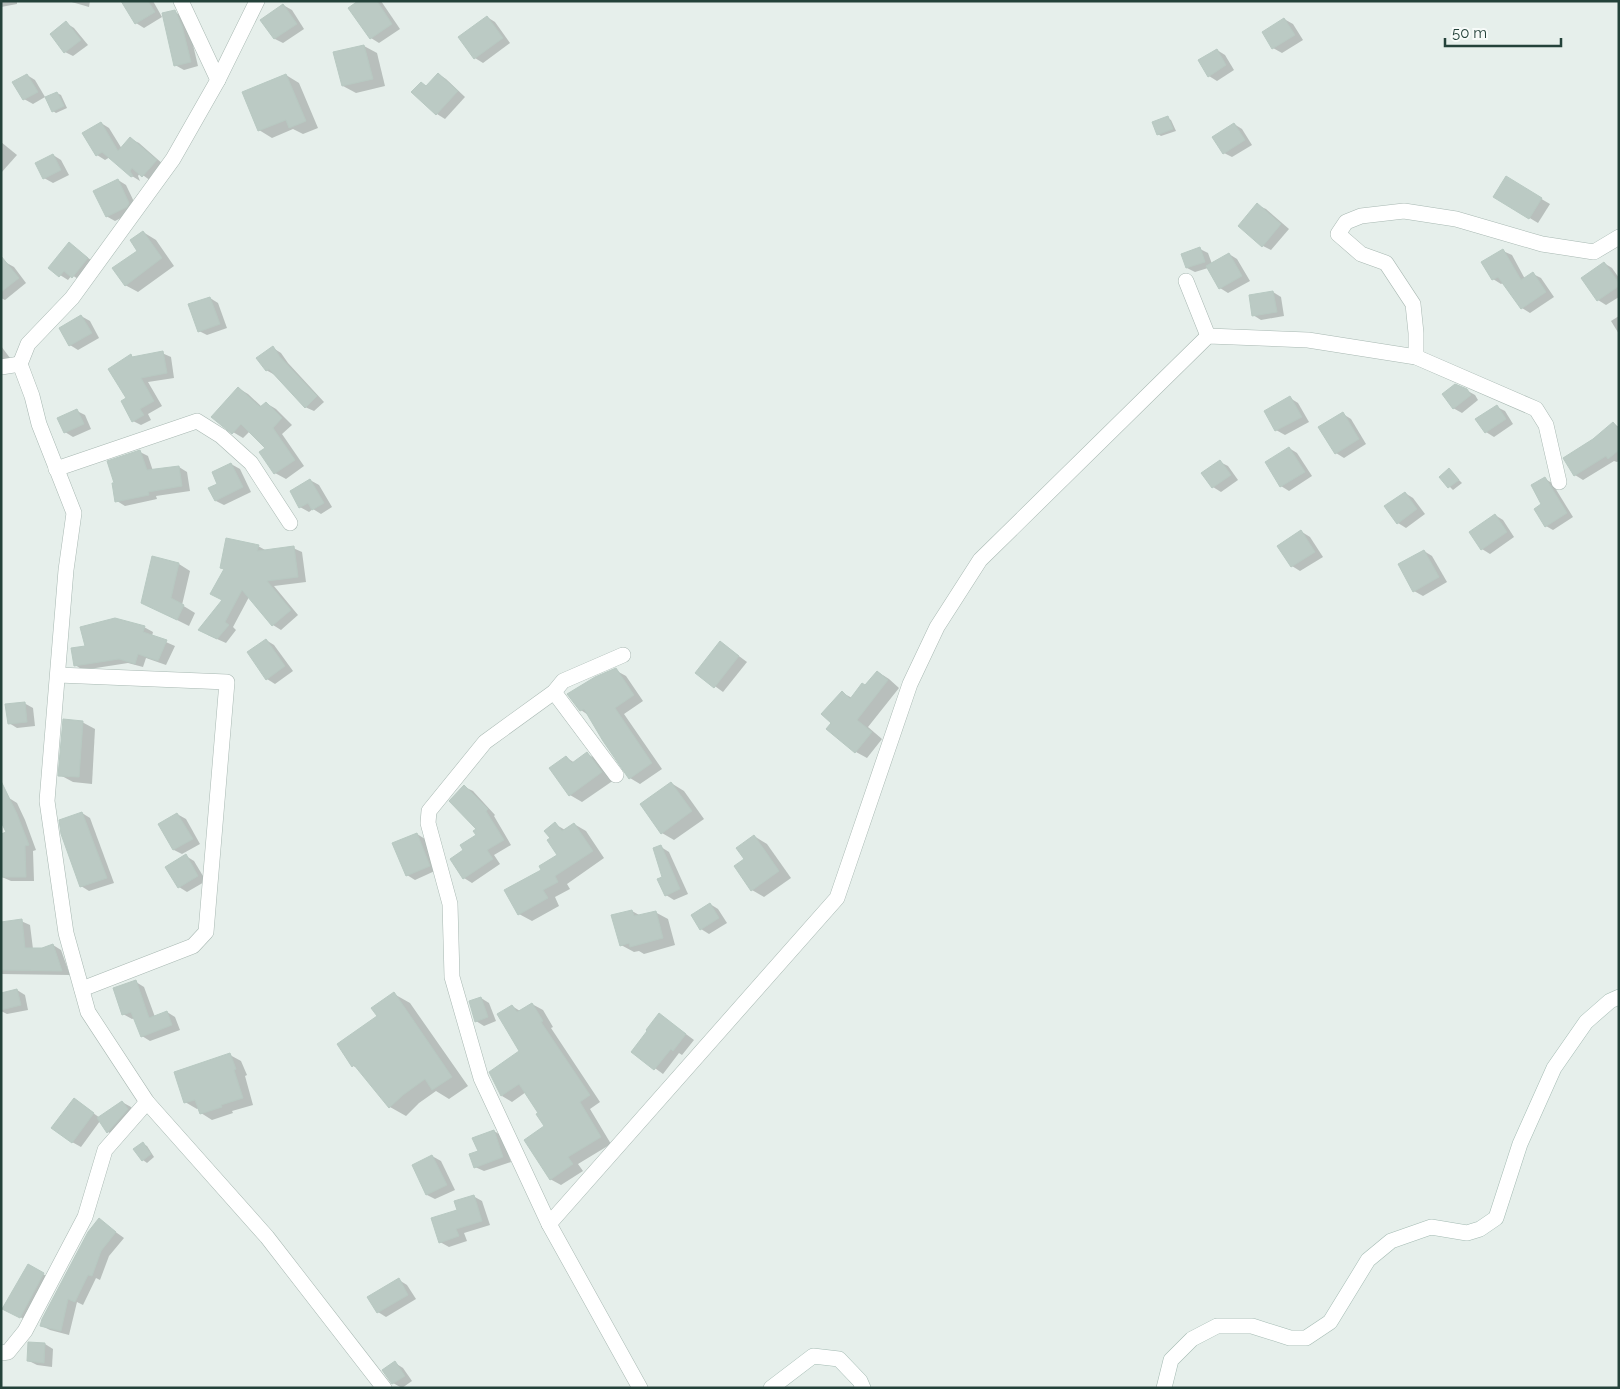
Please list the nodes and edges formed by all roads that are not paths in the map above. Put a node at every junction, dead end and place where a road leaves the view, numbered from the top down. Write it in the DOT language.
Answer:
graph roads {
  1 [pos="181,1"];
  2 [pos="257,1"];
  3 [pos="218,80"];
  4 [pos="1619,236"];
  5 [pos="1186,281"];
  6 [pos="1208,336"];
  7 [pos="1416,357"];
  8 [pos="20,364"];
  9 [pos="1,367"];
  10 [pos="56,469"];
  11 [pos="1559,482"];
  12 [pos="290,523"];
  13 [pos="623,655"];
  14 [pos="58,675"];
  15 [pos="554,692"];
  16 [pos="616,775"];
  17 [pos="82,989"];
  18 [pos="1619,997"];
  19 [pos="147,1102"];
  20 [pos="549,1224"];
  21 [pos="1,1353"];
  22 [pos="384,1388"];
  23 [pos="640,1388"];
  24 [pos="771,1388"];
  25 [pos="863,1388"];
  26 [pos="1164,1388"];
  1 -- 3 [label="street"];
  2 -- 3 [label="street"];
  3 -- 8 [label="street"];
  4 -- 7 [label="street"];
  5 -- 6 [label="street"];
  6 -- 7 [label="street"];
  6 -- 20 [label="street"];
  7 -- 11 [label="street"];
  8 -- 9 [label="street"];
  8 -- 10 [label="street"];
  10 -- 12 [label="street"];
  10 -- 14 [label="street"];
  13 -- 15 [label="street"];
  14 -- 17 [label="street"];
  14 -- 17 [label="street"];
  15 -- 16 [label="street"];
  15 -- 20 [label="street"];
  17 -- 19 [label="street"];
  18 -- 26 [label="street"];
  19 -- 21 [label="street"];
  19 -- 22 [label="street"];
  20 -- 23 [label="street"];
  24 -- 25 [label="street"];
}
